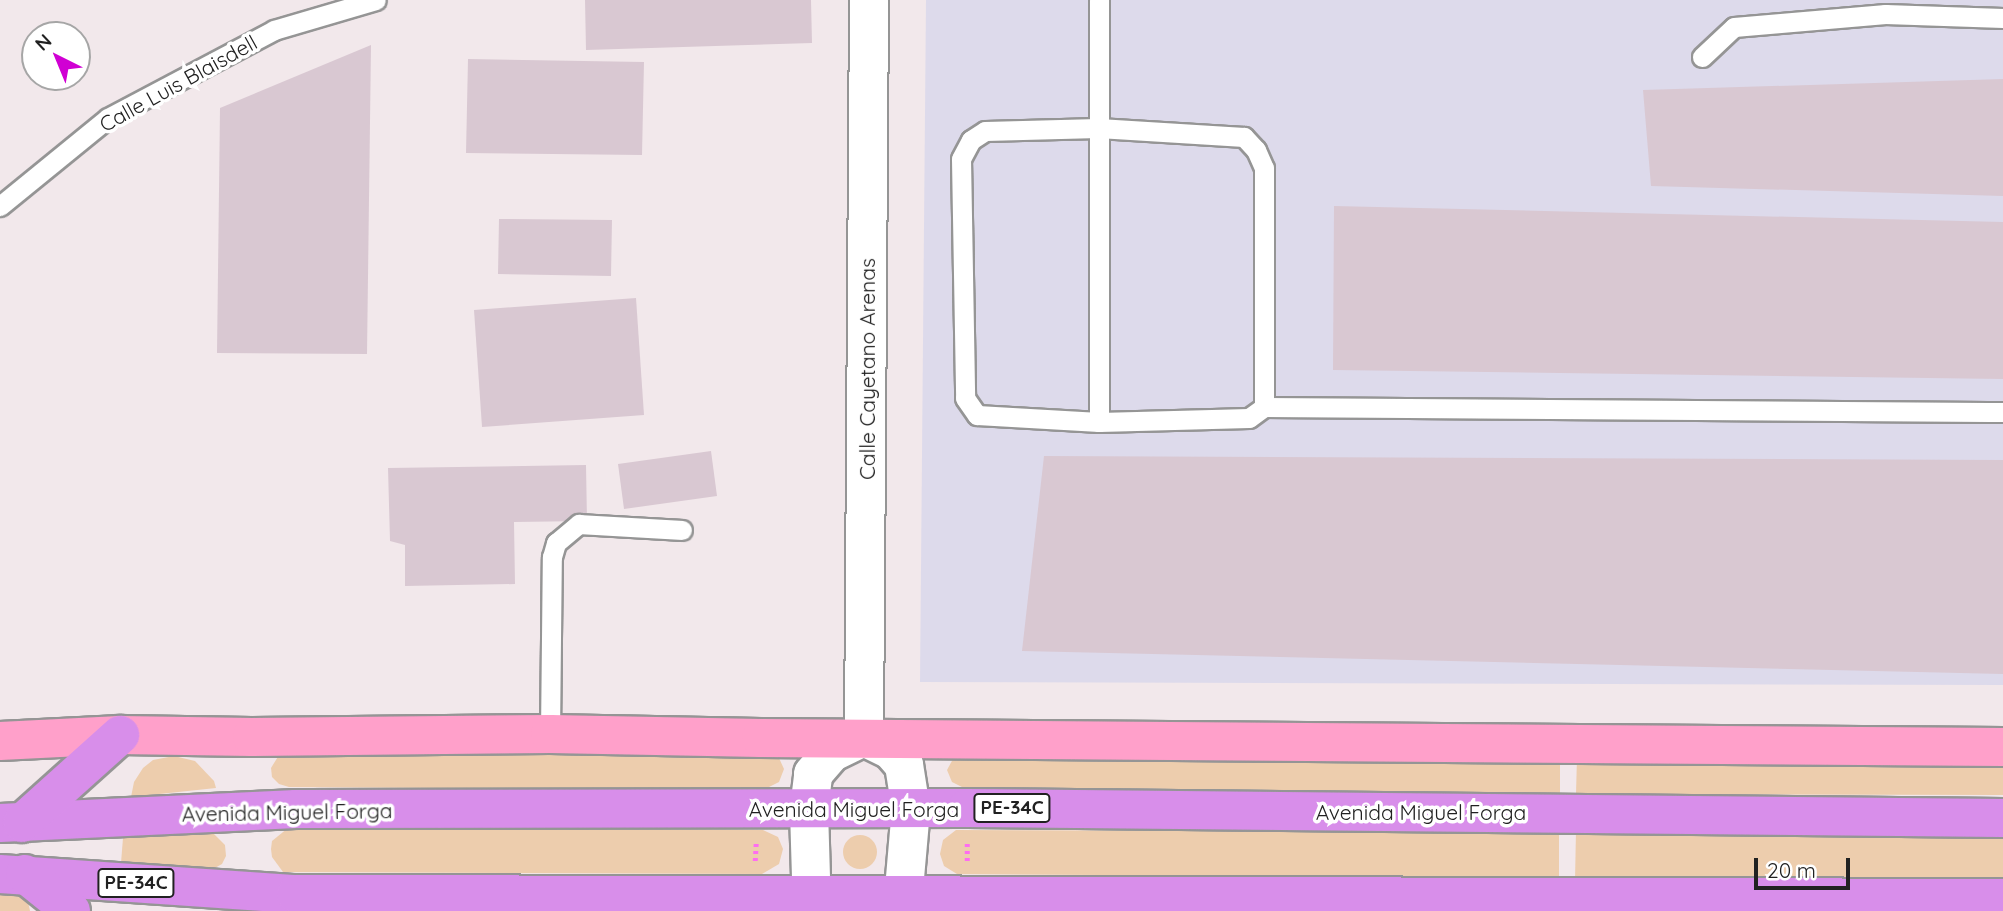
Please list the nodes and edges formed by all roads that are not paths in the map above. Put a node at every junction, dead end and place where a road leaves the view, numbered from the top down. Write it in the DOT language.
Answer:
graph roads {
  1 [pos="376,0"];
  2 [pos="869,0"];
  3 [pos="1098,0"];
  4 [pos="2003,18"];
  5 [pos="1702,57"];
  6 [pos="1098,128"];
  7 [pos="0,206"];
  8 [pos="1264,407"];
  9 [pos="2003,412"];
  10 [pos="1099,422"];
  11 [pos="682,530"];
  12 [pos="550,734"];
  13 [pos="120,735"];
  14 [pos="864,737"];
  15 [pos="0,741"];
  16 [pos="2003,747"];
  17 [pos="810,809"];
  18 [pos="911,809"];
  19 [pos="2003,818"];
  20 [pos="11,823"];
  21 [pos="12,874"];
  22 [pos="2003,898"];
  23 [pos="811,902"];
  24 [pos="903,902"];
  25 [pos="71,911"];
  1 -- 7 [label="lane, Calle Luis Blaisdell"];
  2 -- 14 [label="street, Calle Cayetano Arenas"];
  3 -- 6 [label="lane"];
  4 -- 5 [label="lane"];
  6 -- 8 [label="lane"];
  6 -- 10 [label="lane"];
  6 -- 10 [label="lane"];
  8 -- 9 [label="lane"];
  8 -- 10 [label="lane"];
  11 -- 12 [label="lane"];
  12 -- 13 [label="main road"];
  12 -- 14 [label="main road"];
  13 -- 15 [label="main road"];
  13 -- 20 [label="highway"];
  14 -- 16 [label="main road"];
  14 -- 17 [label="street"];
  14 -- 18 [label="street"];
  17 -- 18 [label="highway, Avenida Miguel Forga / PE-34C"];
  17 -- 20 [label="highway, Avenida Miguel Forga / PE-34C"];
  17 -- 23 [label="street"];
  18 -- 19 [label="highway, Avenida Miguel Forga / PE-34C"];
  18 -- 24 [label="street"];
  21 -- 23 [label="highway, PE-34C"];
  21 -- 25 [label="highway"];
  22 -- 24 [label="highway, PE-34C"];
  23 -- 24 [label="highway, PE-34C"];
}
